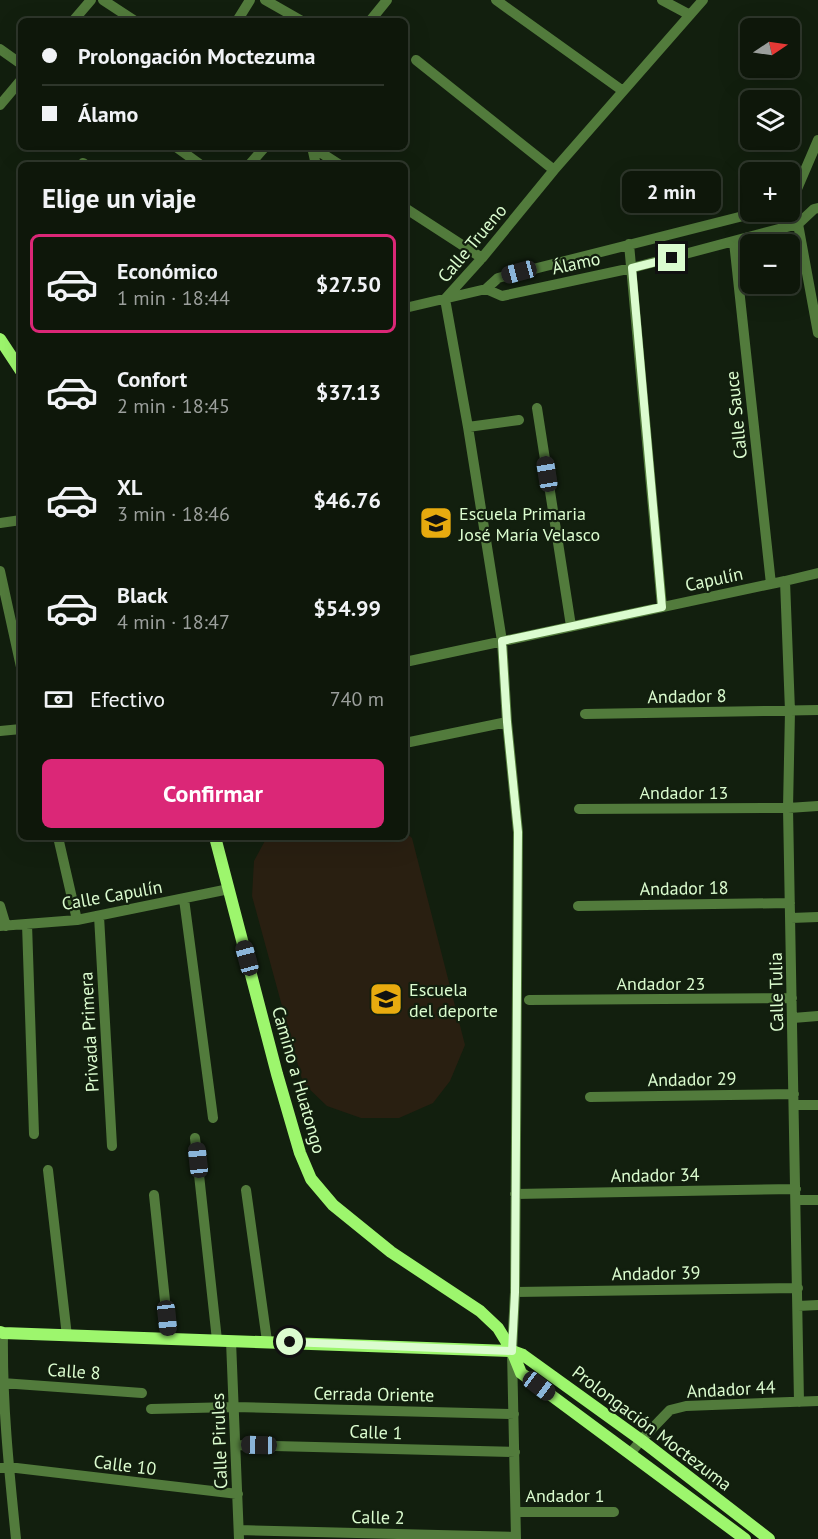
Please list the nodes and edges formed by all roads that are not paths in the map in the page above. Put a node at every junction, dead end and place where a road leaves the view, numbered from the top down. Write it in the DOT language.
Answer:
graph roads {
  1 [pos="91,0"];
  2 [pos="103,0"];
  3 [pos="250,0"];
  4 [pos="265,0"];
  5 [pos="387,0"];
  6 [pos="662,0"];
  7 [pos="703,0"];
  8 [pos="499,1"];
  9 [pos="690,15"];
  10 [pos="76,18"];
  11 [pos="130,18"];
  12 [pos="239,18"];
  13 [pos="297,18"];
  14 [pos="372,18"];
  15 [pos="0,49"];
  16 [pos="416,60"];
  17 [pos="18,62"];
  18 [pos="18,84"];
  19 [pos="623,91"];
  20 [pos="0,105"];
  21 [pos="818,140"];
  22 [pos="180,150"];
  23 [pos="262,150"];
  24 [pos="317,150"];
  25 [pos="197,162"];
  26 [pos="252,162"];
  27 [pos="335,162"];
  28 [pos="554,170"];
  29 [pos="800,181"];
  30 [pos="800,206"];
  31 [pos="816,208"];
  32 [pos="408,210"];
  33 [pos="740,217"];
  34 [pos="798,224"];
  35 [pos="734,242"];
  36 [pos="630,244"];
  37 [pos="482,258"];
  38 [pos="632,268"];
  39 [pos="486,289"];
  40 [pos="445,299"];
  41 [pos="408,307"];
  42 [pos="818,333"];
  43 [pos="0,339"];
  44 [pos="18,366"];
  45 [pos="537,408"];
  46 [pos="519,420"];
  47 [pos="468,427"];
  48 [pos="18,520"];
  49 [pos="0,523"];
  50 [pos="0,571"];
  51 [pos="818,573"];
  52 [pos="785,581"];
  53 [pos="771,584"];
  54 [pos="662,607"];
  55 [pos="571,626"];
  56 [pos="502,641"];
  57 [pos="18,653"];
  58 [pos="408,661"];
  59 [pos="818,710"];
  60 [pos="790,711"];
  61 [pos="585,714"];
  62 [pos="507,722"];
  63 [pos="18,729"];
  64 [pos="0,731"];
  65 [pos="408,741"];
  66 [pos="818,806"];
  67 [pos="789,807"];
  68 [pos="579,809"];
  69 [pos="59,840"];
  70 [pos="216,840"];
  71 [pos="229,889"];
  72 [pos="183,899"];
  73 [pos="790,903"];
  74 [pos="0,906"];
  75 [pos="578,906"];
  76 [pos="99,916"];
  77 [pos="818,917"];
  78 [pos="791,918"];
  79 [pos="77,920"];
  80 [pos="27,924"];
  81 [pos="3,926"];
  82 [pos="792,998"];
  83 [pos="530,1000"];
  84 [pos="818,1016"];
  85 [pos="793,1018"];
  86 [pos="590,1097"];
  87 [pos="794,1100"];
  88 [pos="818,1105"];
  89 [pos="213,1118"];
  90 [pos="34,1134"];
  91 [pos="195,1138"];
  92 [pos="112,1146"];
  93 [pos="48,1170"];
  94 [pos="246,1190"];
  95 [pos="515,1194"];
  96 [pos="796,1194"];
  97 [pos="154,1195"];
  98 [pos="818,1200"];
  99 [pos="798,1288"];
  100 [pos="515,1292"];
  101 [pos="818,1305"];
  102 [pos="798,1306"];
  103 [pos="2,1333"];
  104 [pos="67,1336"];
  105 [pos="169,1339"];
  106 [pos="217,1340"];
  107 [pos="231,1341"];
  108 [pos="267,1341"];
  109 [pos="512,1351"];
  110 [pos="2,1383"];
  111 [pos="142,1393"];
  112 [pos="2,1396"];
  113 [pos="818,1401"];
  114 [pos="800,1402"];
  115 [pos="234,1407"];
  116 [pos="152,1408"];
  117 [pos="513,1414"];
  118 [pos="640,1440"];
  119 [pos="236,1445"];
  120 [pos="514,1452"];
  121 [pos="630,1454"];
  122 [pos="4,1468"];
  123 [pos="238,1494"];
  124 [pos="516,1512"];
  125 [pos="614,1512"];
  126 [pos="239,1534"];
  127 [pos="516,1538"];
  128 [pos="10,1539"];
  129 [pos="16,1539"];
  130 [pos="745,1539"];
  131 [pos="769,1539"];
  1 -- 10 [label="street"];
  2 -- 11 [label="street"];
  3 -- 12 [label="street"];
  4 -- 13 [label="street"];
  5 -- 14 [label="street"];
  6 -- 9 [label="street"];
  7 -- 9 [label="street, Calle Trueno"];
  8 -- 19 [label="street"];
  9 -- 19 [label="street, Calle Trueno"];
  15 -- 17 [label="street"];
  16 -- 28 [label="street"];
  18 -- 20 [label="street"];
  19 -- 28 [label="street, Calle Trueno"];
  21 -- 29 [label="street"];
  22 -- 25 [label="street"];
  23 -- 26 [label="street"];
  24 -- 27 [label="street"];
  28 -- 37 [label="street, Calle Trueno"];
  30 -- 31 [label="street"];
  31 -- 34 [label="street, Álamo"];
  32 -- 37 [label="street"];
  33 -- 36 [label="street"];
  34 -- 35 [label="street, Álamo"];
  34 -- 42 [label="street"];
  35 -- 38 [label="street, Álamo"];
  35 -- 53 [label="street, Calle Sauce"];
  36 -- 38 [label="street"];
  36 -- 39 [label="street"];
  37 -- 40 [label="street, Calle Trueno"];
  38 -- 39 [label="street, Álamo"];
  38 -- 54 [label="street"];
  39 -- 40 [label="street, Álamo"];
  40 -- 41 [label="street, Álamo"];
  40 -- 47 [label="street, Calle Trueno"];
  43 -- 44 [label="main road"];
  45 -- 55 [label="street"];
  46 -- 47 [label="street"];
  47 -- 56 [label="street, Calle Trueno"];
  48 -- 49 [label="street"];
  50 -- 57 [label="street"];
  51 -- 52 [label="street, Capulín"];
  52 -- 53 [label="street, Capulín"];
  52 -- 60 [label="street, Calle Tulia"];
  53 -- 54 [label="street, Capulín"];
  54 -- 55 [label="street, Capulín"];
  55 -- 56 [label="street, Capulín"];
  56 -- 58 [label="street, Capulín"];
  56 -- 62 [label="street, Calle Trueno"];
  59 -- 60 [label="street, Andador 8"];
  60 -- 61 [label="street, Andador 8"];
  60 -- 67 [label="street, Calle Tulia"];
  62 -- 65 [label="street"];
  62 -- 95 [label="street, Calle Trueno"];
  63 -- 64 [label="street"];
  66 -- 67 [label="street, Andador 13"];
  67 -- 68 [label="street, Andador 13"];
  67 -- 73 [label="street, Calle Tulia"];
  69 -- 79 [label="street"];
  70 -- 71 [label="main road, Camino a Huatongo"];
  71 -- 72 [label="street, Calle Capulín"];
  71 -- 109 [label="main road, Camino a Huatongo"];
  72 -- 76 [label="street, Calle Capulín"];
  72 -- 89 [label="street"];
  73 -- 75 [label="street, Andador 18"];
  73 -- 78 [label="street, Calle Tulia"];
  74 -- 81 [label="street"];
  76 -- 79 [label="street, Calle Capulín"];
  76 -- 92 [label="street, Privada Primera"];
  77 -- 78 [label="street"];
  78 -- 82 [label="street, Calle Tulia"];
  79 -- 80 [label="street, Calle Capulín"];
  80 -- 81 [label="street, Calle Capulín"];
  80 -- 90 [label="street"];
  82 -- 83 [label="street, Andador 23"];
  82 -- 85 [label="street, Calle Tulia"];
  84 -- 85 [label="street"];
  85 -- 87 [label="street, Calle Tulia"];
  86 -- 87 [label="street, Andador 29"];
  87 -- 88 [label="street, Andador 29"];
  87 -- 96 [label="street, Calle Tulia"];
  91 -- 106 [label="street"];
  93 -- 104 [label="street"];
  94 -- 108 [label="street"];
  95 -- 96 [label="street, Andador 34"];
  95 -- 100 [label="street, Calle Trueno"];
  96 -- 98 [label="street, Andador 34"];
  96 -- 99 [label="street, Calle Tulia"];
  97 -- 105 [label="street"];
  99 -- 100 [label="street, Andador 39"];
  99 -- 102 [label="street, Calle Tulia"];
  100 -- 109 [label="street, Calle Trueno"];
  101 -- 102 [label="street"];
  102 -- 114 [label="street, Calle Tulia"];
  103 -- 104 [label="main road, Prolongación Moctezuma"];
  103 -- 110 [label="street"];
  104 -- 105 [label="main road, Prolongación Moctezuma"];
  105 -- 106 [label="main road, Prolongación Moctezuma"];
  106 -- 107 [label="main road, Prolongación Moctezuma"];
  107 -- 108 [label="main road, Prolongación Moctezuma"];
  107 -- 115 [label="street, Calle Pirules"];
  108 -- 109 [label="main road, Prolongación Moctezuma"];
  109 -- 117 [label="street, Calle Trueno"];
  109 -- 118 [label="main road, Prolongación Moctezuma"];
  109 -- 121 [label="main road, Prolongación Moctezuma"];
  110 -- 111 [label="street, Calle 8"];
  110 -- 112 [label="street"];
  112 -- 122 [label="street"];
  113 -- 114 [label="street, Andador 44"];
  114 -- 118 [label="street, Andador 44"];
  115 -- 116 [label="street, Cerrada Oriente"];
  115 -- 117 [label="street, Cerrada Oriente"];
  115 -- 119 [label="street, Calle Pirules"];
  117 -- 120 [label="street, Calle Trueno"];
  118 -- 121 [label="street, Andador 44"];
  118 -- 131 [label="main road, Prolongación Moctezuma"];
  119 -- 120 [label="street, Calle 1"];
  119 -- 123 [label="street, Calle Pirules"];
  120 -- 124 [label="street, Calle Trueno"];
  121 -- 130 [label="main road, Prolongación Moctezuma"];
  122 -- 123 [label="street, Calle 10"];
  122 -- 129 [label="street"];
  123 -- 126 [label="street, Calle Pirules"];
  124 -- 125 [label="street, Andador 1"];
  124 -- 127 [label="street, Calle Trueno"];
  126 -- 127 [label="street, Calle 2"];
  128 -- 129 [label="street"];
}
